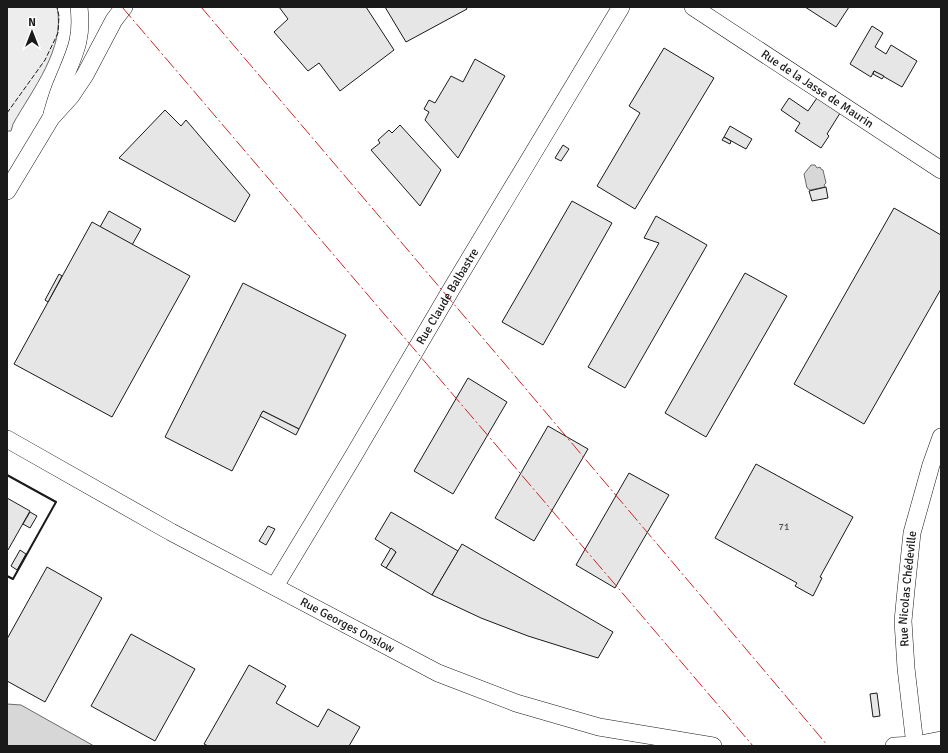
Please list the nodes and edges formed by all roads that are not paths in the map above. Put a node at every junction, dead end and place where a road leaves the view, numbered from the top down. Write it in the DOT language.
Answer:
graph roads {
  1 [pos="79,7"];
  2 [pos="124,7"];
  3 [pos="621,7"];
  4 [pos="693,7"];
  5 [pos="51,118"];
  6 [pos="941,170"];
  7 [pos="7,191"];
  8 [pos="941,437"];
  9 [pos="7,439"];
  10 [pos="275,586"];
  11 [pos="941,740"];
  12 [pos="915,745"];
  13 [pos="713,746"];
  14 [pos="894,746"];
  1 -- 5 [label="street"];
  2 -- 5 [label="street"];
  3 -- 10 [label="street, Rue Claude Balbastre"];
  4 -- 6 [label="street, Rue de la Jasse de Maurin"];
  5 -- 7 [label="street"];
  8 -- 12 [label="street, Rue Nicolas Chédeville"];
  9 -- 10 [label="street, Rue Georges Onslow"];
  10 -- 13 [label="street, Rue Georges Onslow"];
  11 -- 12 [label="street"];
  12 -- 14 [label="street"];
}
